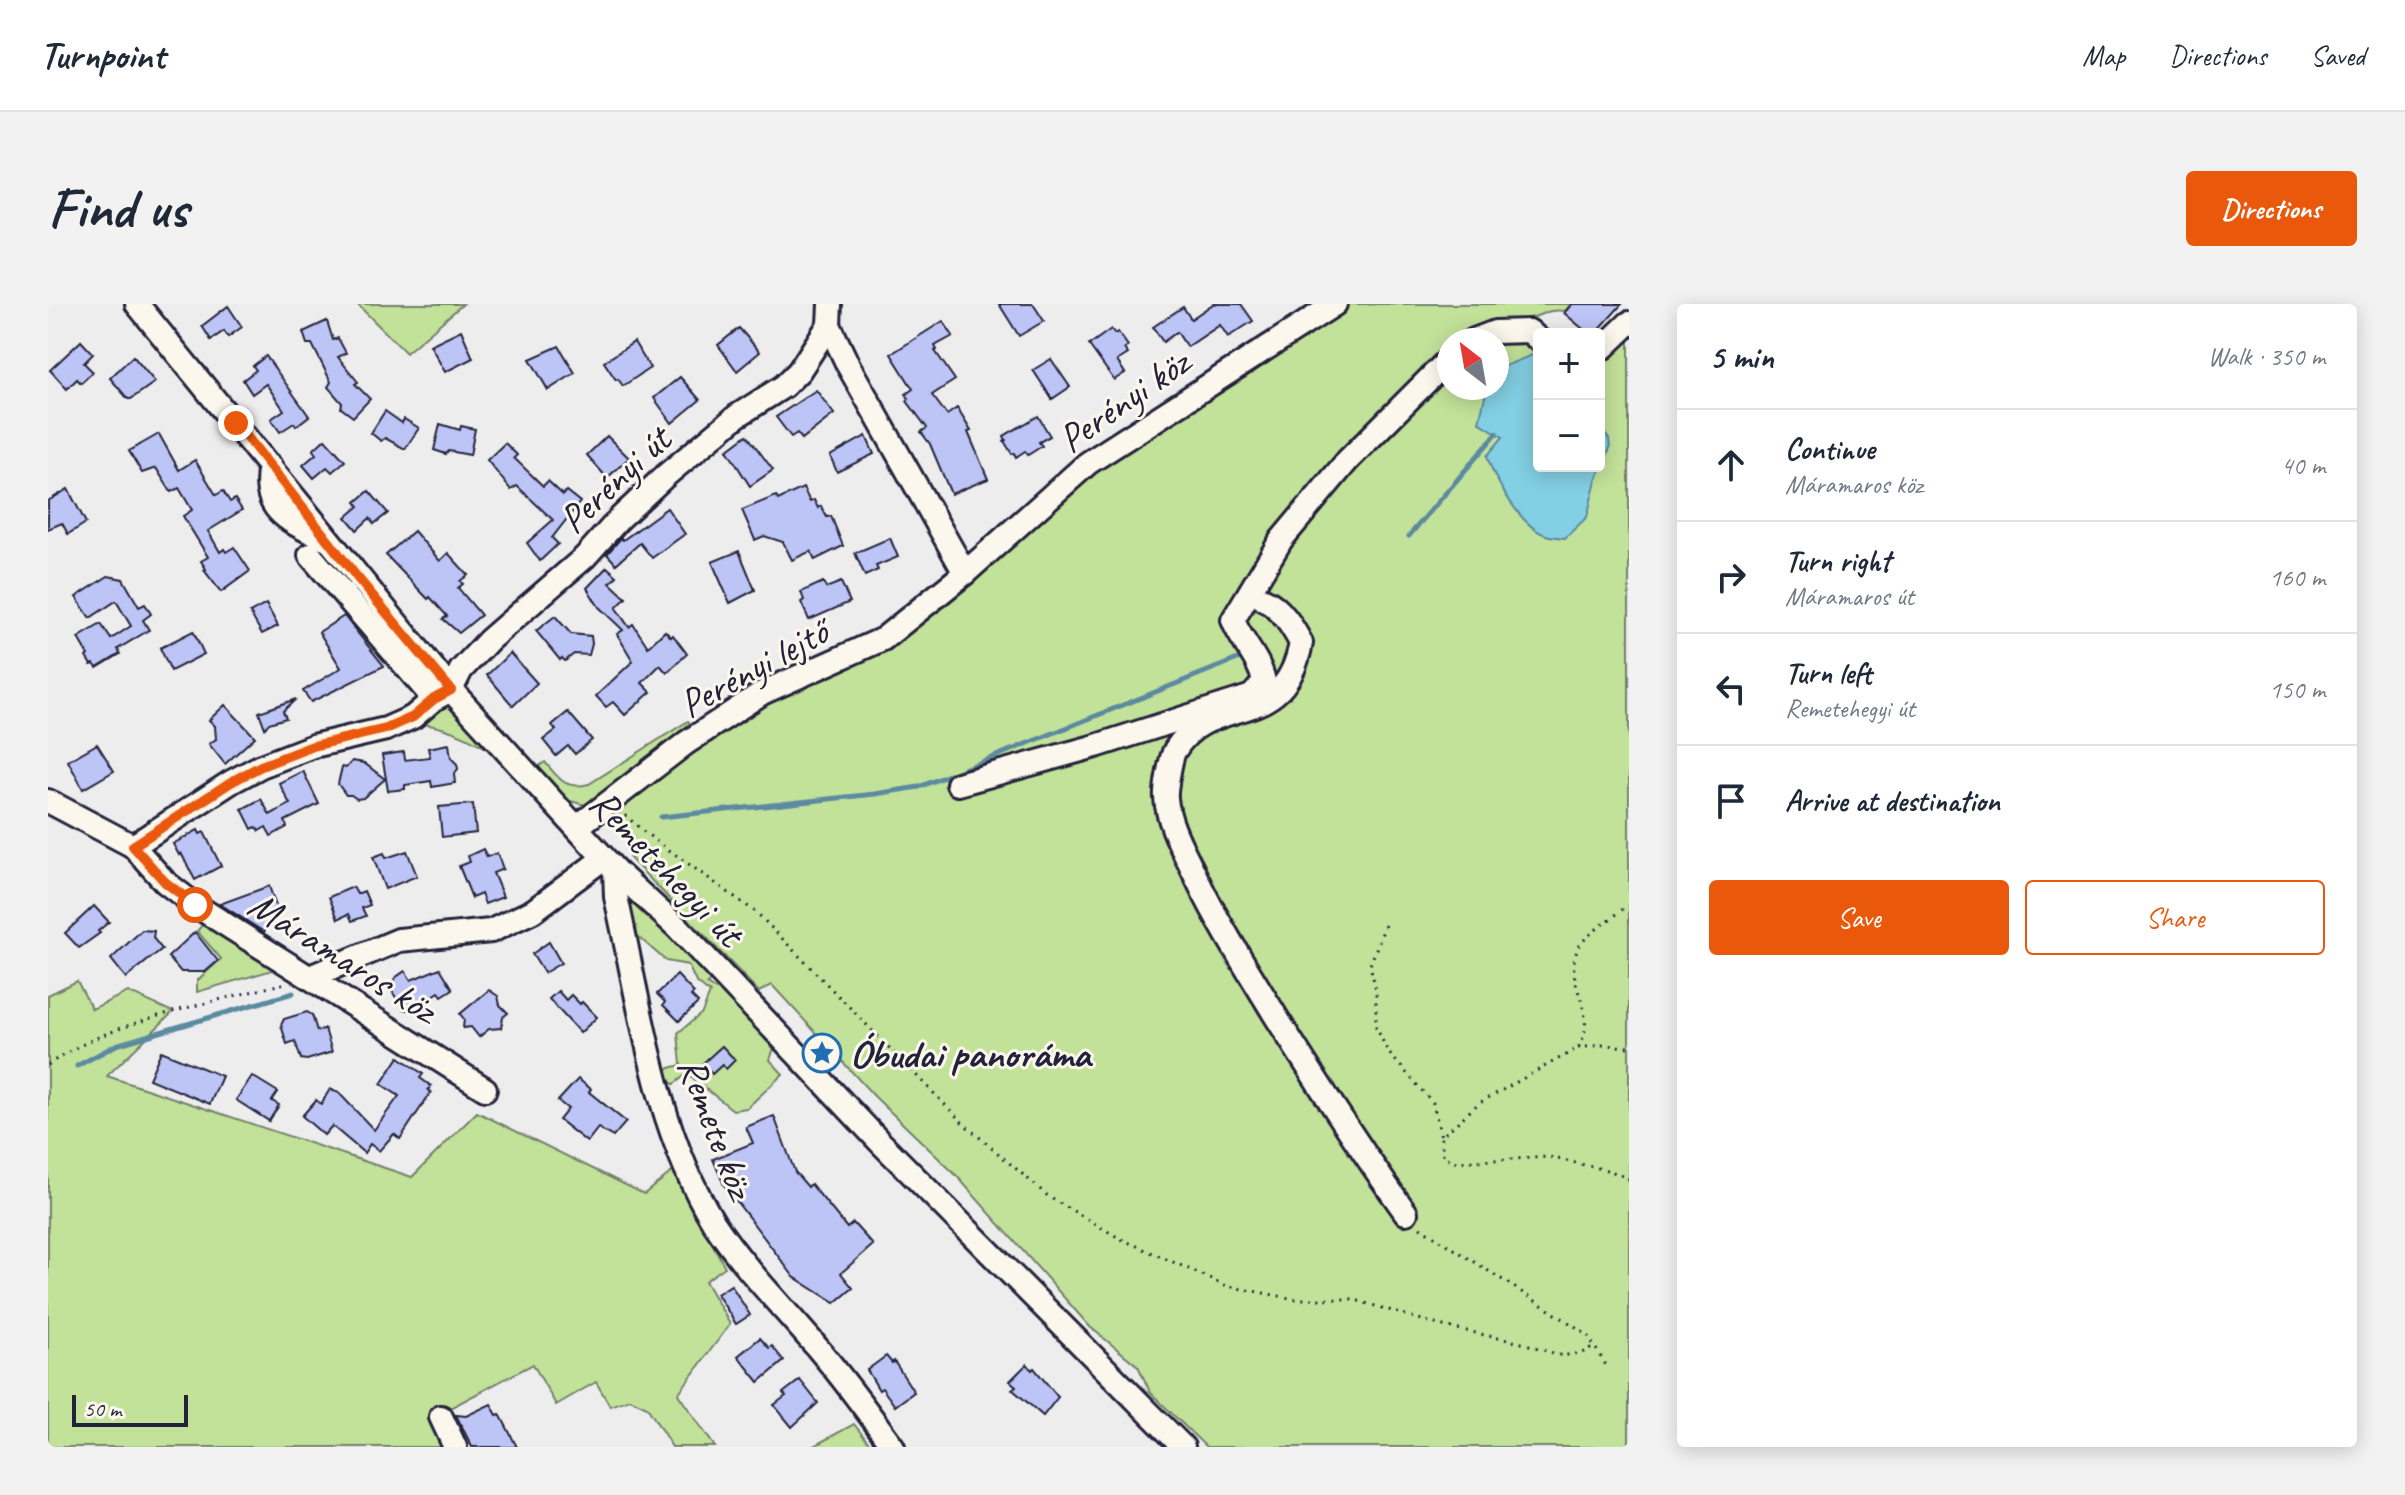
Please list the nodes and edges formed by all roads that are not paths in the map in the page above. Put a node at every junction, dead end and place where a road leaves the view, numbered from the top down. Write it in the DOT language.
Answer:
graph roads {
  1 [pos="137,304"];
  2 [pos="1335,304"];
  3 [pos="830,314"];
  4 [pos="1629,323"];
  5 [pos="1509,332"];
  6 [pos="1533,333"];
  7 [pos="1605,346"];
  8 [pos="1437,371"];
  9 [pos="965,573"];
  10 [pos="356,576"];
  11 [pos="1264,600"];
  12 [pos="443,694"];
  13 [pos="1261,696"];
  14 [pos="958,784"];
  15 [pos="48,801"];
  16 [pos="577,827"];
  17 [pos="133,846"];
  18 [pos="610,864"];
  19 [pos="313,979"];
  20 [pos="485,1089"];
  21 [pos="1406,1213"];
  22 [pos="441,1417"];
  23 [pos="455,1447"];
  24 [pos="893,1447"];
  25 [pos="1183,1447"];
  1 -- 10 [label="street, Remetehegyi út"];
  2 -- 9 [label="street, Perényi köz"];
  3 -- 9 [label="street, Perényi út"];
  3 -- 12 [label="street, Perényi út"];
  4 -- 7 [label="street"];
  5 -- 6 [label="street"];
  8 -- 13 [label="street"];
  9 -- 16 [label="street, Perényi lejtő"];
  10 -- 12 [label="street, Remetehegyi út"];
  10 -- 12 [label="street"];
  11 -- 13 [label="street"];
  12 -- 16 [label="street, Remetehegyi út"];
  12 -- 17 [label="street"];
  13 -- 14 [label="street"];
  13 -- 21 [label="street"];
  15 -- 17 [label="street"];
  16 -- 18 [label="street, Remetehegyi út"];
  17 -- 19 [label="street, Máramaros köz"];
  18 -- 19 [label="street"];
  18 -- 24 [label="street, Remete köz"];
  18 -- 25 [label="street, Remetehegyi út"];
  19 -- 20 [label="street, Máramaros köz"];
  22 -- 23 [label="street"];
}
